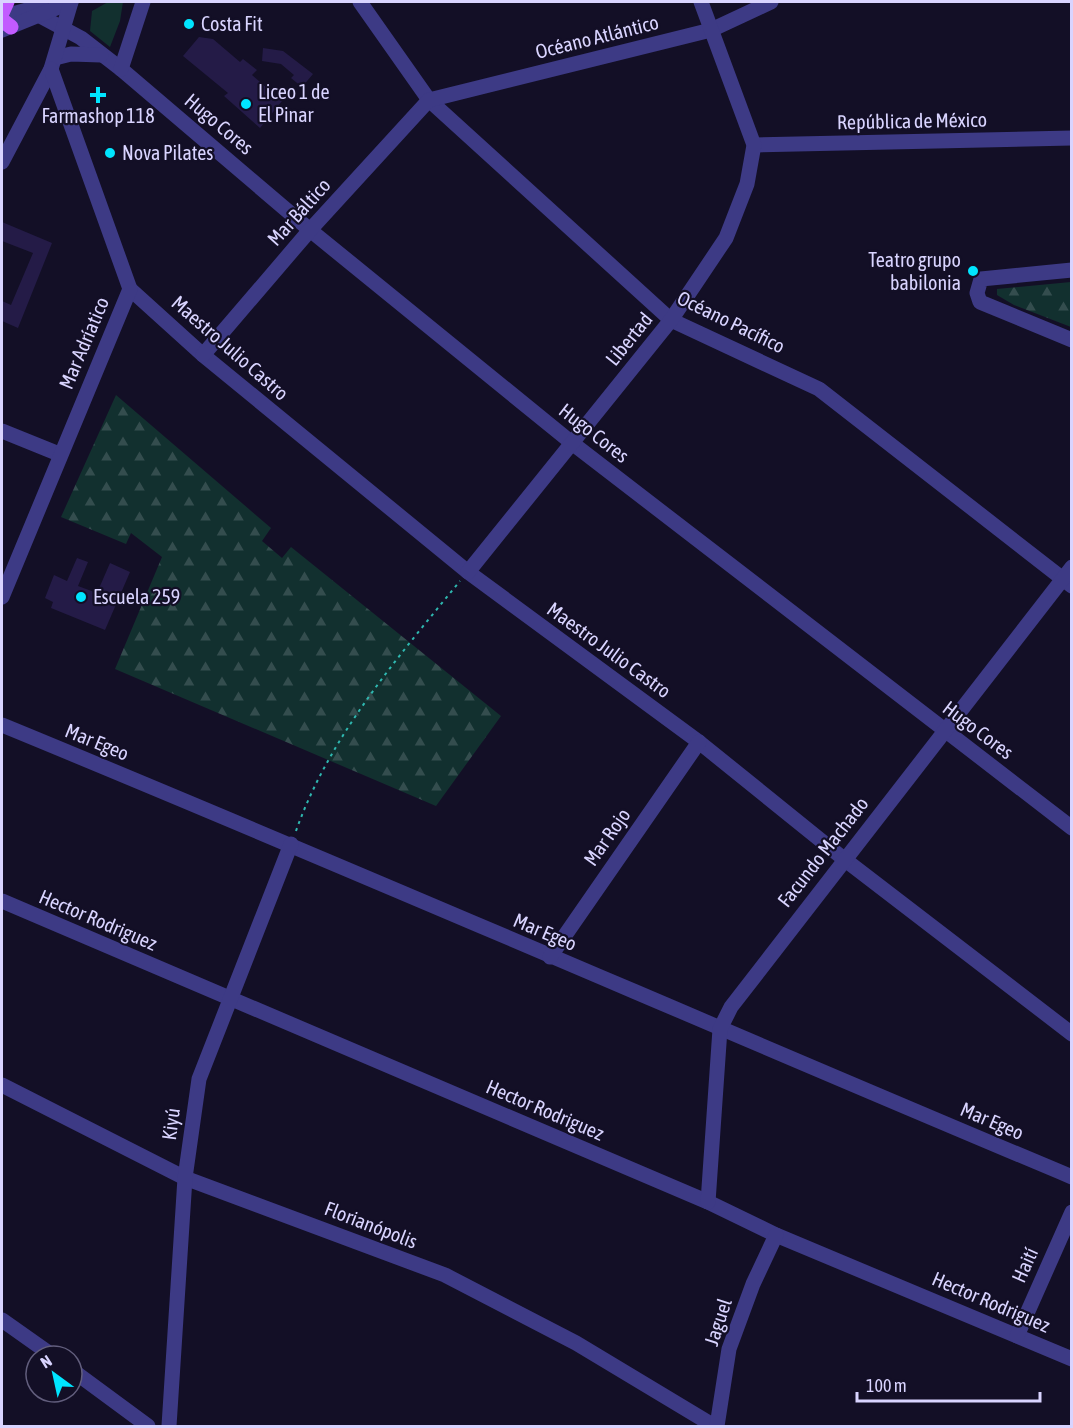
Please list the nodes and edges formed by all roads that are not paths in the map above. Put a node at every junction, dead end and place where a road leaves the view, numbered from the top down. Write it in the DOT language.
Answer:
graph roads {
  1 [pos="7,2"];
  2 [pos="69,2"];
  3 [pos="143,2"];
  4 [pos="360,2"];
  5 [pos="701,2"];
  6 [pos="771,2"];
  7 [pos="40,16"];
  8 [pos="3,21"];
  9 [pos="64,28"];
  10 [pos="711,30"];
  11 [pos="101,55"];
  12 [pos="53,63"];
  13 [pos="121,69"];
  14 [pos="429,100"];
  15 [pos="1071,138"];
  16 [pos="754,145"];
  17 [pos="2,162"];
  18 [pos="310,230"];
  19 [pos="1071,270"];
  20 [pos="130,289"];
  21 [pos="671,320"];
  22 [pos="1071,340"];
  23 [pos="203,355"];
  24 [pos="2,431"];
  25 [pos="572,443"];
  26 [pos="59,454"];
  27 [pos="1071,567"];
  28 [pos="468,572"];
  29 [pos="1067,583"];
  30 [pos="2,597"];
  31 [pos="2,725"];
  32 [pos="944,730"];
  33 [pos="699,742"];
  34 [pos="1071,828"];
  35 [pos="291,844"];
  36 [pos="844,859"];
  37 [pos="2,902"];
  38 [pos="550,957"];
  39 [pos="229,998"];
  40 [pos="720,1029"];
  41 [pos="1071,1034"];
  42 [pos="2,1085"];
  43 [pos="1071,1177"];
  44 [pos="185,1178"];
  45 [pos="708,1202"];
  46 [pos="1071,1212"];
  47 [pos="776,1235"];
  48 [pos="2,1320"];
  49 [pos="1017,1336"];
  50 [pos="36,1344"];
  51 [pos="1071,1359"];
  52 [pos="84,1379"];
  53 [pos="148,1426"];
  54 [pos="169,1426"];
  55 [pos="715,1426"];
  1 -- 8 [label="main road"];
  2 -- 7 [label="street"];
  2 -- 8 [label="street"];
  2 -- 9 [label="street"];
  3 -- 13 [label="street"];
  4 -- 14 [label="street, Océano Pacífico"];
  5 -- 10 [label="street"];
  6 -- 10 [label="street, Océano Atlántico"];
  7 -- 8 [label="street"];
  7 -- 9 [label="street, Hugo Cores"];
  9 -- 11 [label="street, Hugo Cores"];
  9 -- 12 [label="street"];
  10 -- 14 [label="street, Océano Atlántico"];
  10 -- 16 [label="street"];
  11 -- 12 [label="street"];
  11 -- 13 [label="street, Hugo Cores"];
  12 -- 17 [label="street"];
  12 -- 20 [label="street, Mar Adríatico"];
  13 -- 18 [label="street, Hugo Cores"];
  14 -- 18 [label="street, Mar Báltico"];
  14 -- 21 [label="street, Océano Pacífico"];
  15 -- 16 [label="street, República de México"];
  16 -- 21 [label="street, Libertad"];
  18 -- 23 [label="street, Mar Báltico"];
  18 -- 25 [label="street, Hugo Cores"];
  19 -- 22 [label="street"];
  20 -- 23 [label="street, Maestro Julio Castro"];
  20 -- 26 [label="street, Mar Adríatico"];
  21 -- 25 [label="street, Libertad"];
  21 -- 29 [label="street, Océano Pacífico"];
  23 -- 28 [label="street, Maestro Julio Castro"];
  24 -- 26 [label="street"];
  25 -- 28 [label="street, Libertad"];
  25 -- 32 [label="street, Hugo Cores"];
  26 -- 30 [label="street, Mar Adríatico"];
  27 -- 29 [label="street, Facundo Machado"];
  28 -- 33 [label="street, Maestro Julio Castro"];
  29 -- 32 [label="street, Facundo Machado"];
  31 -- 35 [label="street, Mar Egeo"];
  32 -- 34 [label="street, Hugo Cores"];
  32 -- 36 [label="street, Facundo Machado"];
  33 -- 36 [label="street, Maestro Julio Castro"];
  33 -- 38 [label="street, Mar Rojo"];
  35 -- 38 [label="street, Mar Egeo"];
  35 -- 39 [label="street, Kiyú"];
  36 -- 40 [label="street, Facundo Machado"];
  36 -- 41 [label="street, Maestro Julio Castro"];
  37 -- 39 [label="street, Hector Rodriguez"];
  38 -- 40 [label="street, Mar Egeo"];
  39 -- 44 [label="street, Kiyú"];
  39 -- 45 [label="street, Hector Rodriguez"];
  40 -- 43 [label="street, Mar Egeo"];
  40 -- 45 [label="street, Facundo Machado"];
  42 -- 44 [label="street, Florianópolis"];
  44 -- 54 [label="street, Kiyú"];
  44 -- 55 [label="street, Florianópolis"];
  45 -- 47 [label="street, Hector Rodriguez"];
  46 -- 49 [label="street, Haití"];
  47 -- 49 [label="street, Hector Rodriguez"];
  47 -- 55 [label="street, Jaguel"];
  48 -- 50 [label="street"];
  49 -- 51 [label="street, Hector Rodriguez"];
  52 -- 53 [label="street"];
}
